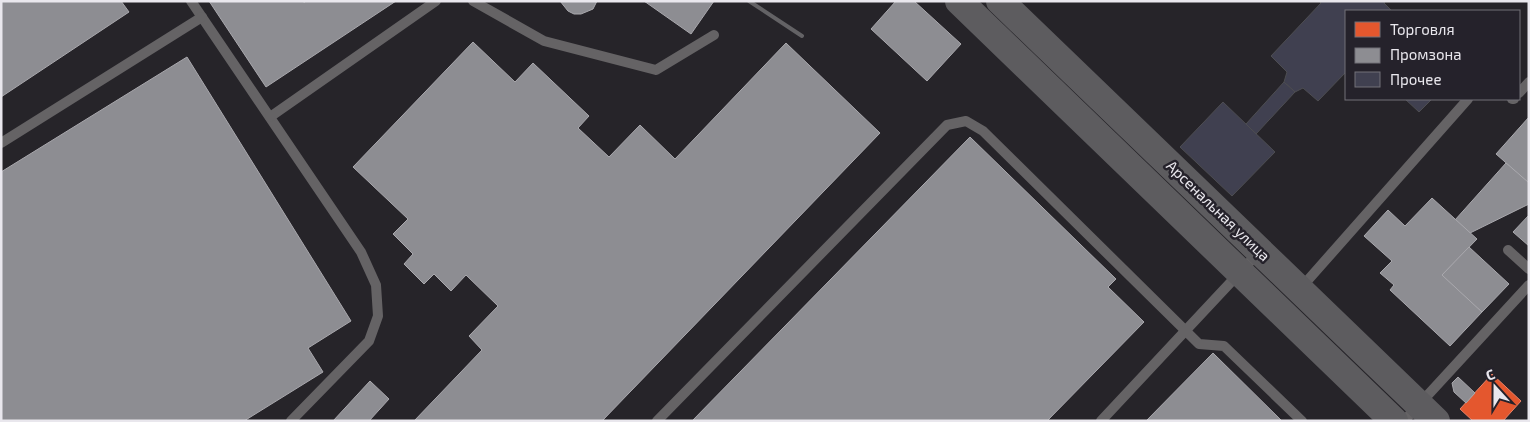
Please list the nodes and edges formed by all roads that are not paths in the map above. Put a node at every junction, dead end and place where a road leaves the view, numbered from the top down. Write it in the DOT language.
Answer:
graph roads {
  1 [pos="191,1"];
  2 [pos="436,1"];
  3 [pos="473,1"];
  4 [pos="959,1"];
  5 [pos="1000,1"];
  6 [pos="202,16"];
  7 [pos="714,35"];
  8 [pos="1529,82"];
  9 [pos="1520,92"];
  10 [pos="1467,100"];
  11 [pos="270,117"];
  12 [pos="1,143"];
  13 [pos="1508,250"];
  14 [pos="1260,252"];
  15 [pos="1529,269"];
  16 [pos="1240,273"];
  17 [pos="1529,286"];
  18 [pos="1290,300"];
  19 [pos="1186,331"];
  20 [pos="1420,416"];
  21 [pos="291,421"];
  22 [pos="657,421"];
  23 [pos="1101,421"];
  24 [pos="1302,421"];
  25 [pos="1394,421"];
  1 -- 6 [label="lane"];
  2 -- 11 [label="lane"];
  3 -- 7 [label="lane"];
  4 -- 16 [label="street, Арсенальная улица"];
  5 -- 14 [label="street, Арсенальная улица"];
  6 -- 11 [label="lane"];
  6 -- 12 [label="lane"];
  8 -- 9 [label="lane"];
  10 -- 18 [label="lane"];
  11 -- 21 [label="lane"];
  13 -- 15 [label="lane"];
  14 -- 16 [label="lane"];
  14 -- 18 [label="street, Арсенальная улица"];
  16 -- 18 [label="street, Арсенальная улица"];
  16 -- 19 [label="lane"];
  17 -- 20 [label="lane"];
  18 -- 20 [label="street, Арсенальная улица"];
  18 -- 25 [label="street, Арсенальная улица"];
  19 -- 22 [label="lane"];
  19 -- 23 [label="lane"];
  19 -- 24 [label="lane"];
}
